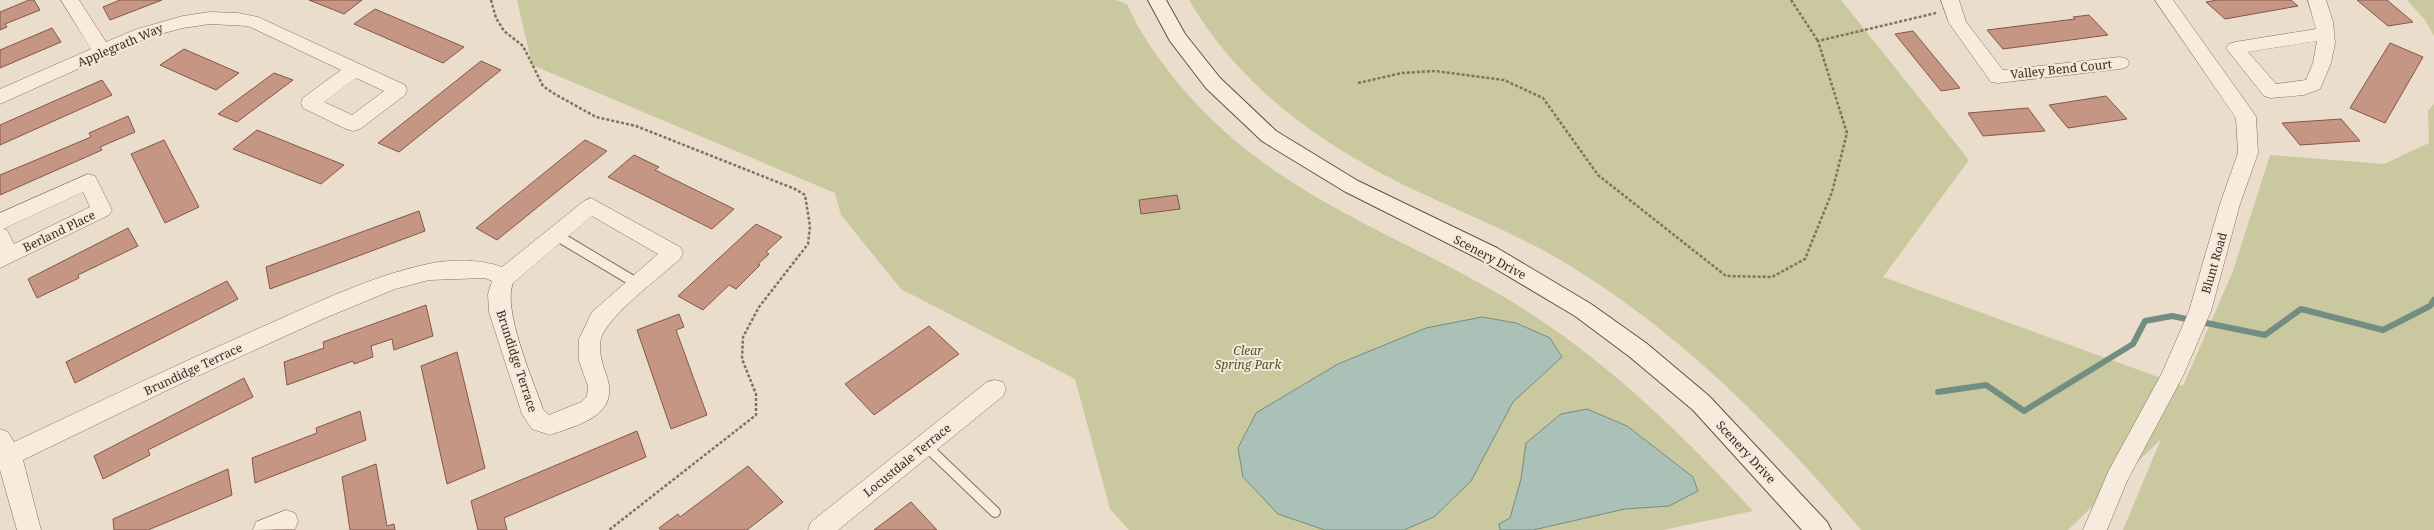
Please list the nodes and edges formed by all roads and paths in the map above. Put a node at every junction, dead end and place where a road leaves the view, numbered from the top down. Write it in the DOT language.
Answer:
graph roads {
  1 [pos="70,0"];
  2 [pos="1157,0"];
  3 [pos="1791,0"];
  4 [pos="2164,0"];
  5 [pos="2317,0"];
  6 [pos="1950,4"];
  7 [pos="2326,32"];
  8 [pos="1818,41"];
  9 [pos="102,51"];
  10 [pos="2120,63"];
  11 [pos="354,70"];
  12 [pos="1358,83"];
  13 [pos="0,97"];
  14 [pos="0,222"];
  15 [pos="556,235"];
  16 [pos="0,236"];
  17 [pos="4,258"];
  18 [pos="506,277"];
  19 [pos="638,284"];
  20 [pos="995,389"];
  21 [pos="925,445"];
  22 [pos="3,452"];
  23 [pos="995,512"];
  24 [pos="29,530"];
  25 [pos="820,530"];
  26 [pos="1818,530"];
  27 [pos="2095,530"];
  1 -- 9 [label="street"];
  2 -- 26 [label="street, Scenery Drive"];
  3 -- 8 [label="path"];
  4 -- 27 [label="street, Blunt Road"];
  5 -- 7 [label="street"];
  6 -- 8 [label="path"];
  6 -- 10 [label="street, Valley Bend Court"];
  7 -- 7 [label="street"];
  8 -- 12 [label="path"];
  9 -- 11 [label="street, Applegrath Way"];
  9 -- 13 [label="street, Applegrath Way"];
  14 -- 17 [label="street, Berland Place"];
  15 -- 18 [label="street, Brundidge Terrace"];
  15 -- 19 [label="lane"];
  15 -- 19 [label="street, Brundidge Terrace"];
  16 -- 17 [label="street, Berland Place"];
  18 -- 19 [label="street, Brundidge Terrace"];
  18 -- 22 [label="street, Brundidge Terrace"];
  20 -- 21 [label="street, Locustdale Terrace"];
  21 -- 23 [label="lane"];
  21 -- 25 [label="street, Locustdale Terrace"];
  22 -- 24 [label="street"];
}
